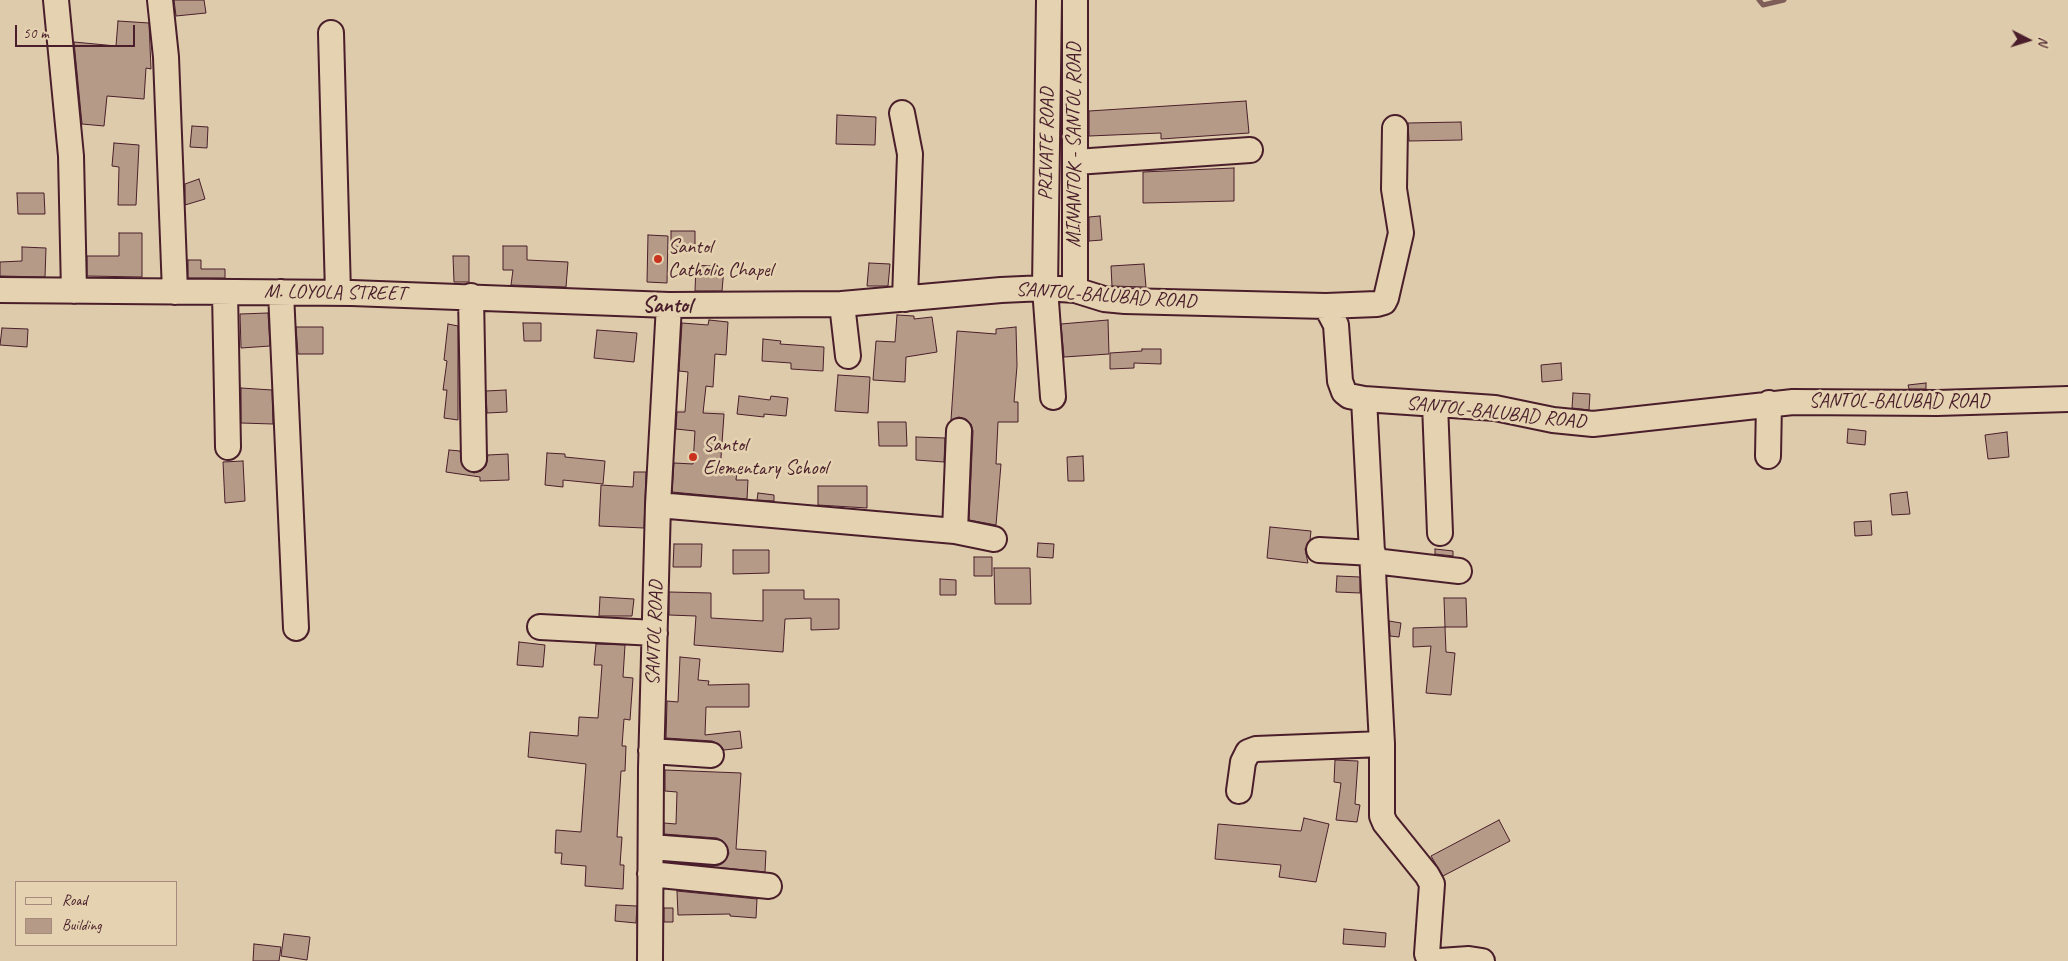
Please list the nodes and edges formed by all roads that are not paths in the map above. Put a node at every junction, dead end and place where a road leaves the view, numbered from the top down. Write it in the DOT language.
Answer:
graph roads {
  1 [pos="56,0"];
  2 [pos="160,0"];
  3 [pos="1049,0"];
  4 [pos="1076,0"];
  5 [pos="330,33"];
  6 [pos="902,113"];
  7 [pos="1395,128"];
  8 [pos="1250,150"];
  9 [pos="1076,162"];
  10 [pos="1045,288"];
  11 [pos="0,290"];
  12 [pos="1075,290"];
  13 [pos="74,291"];
  14 [pos="175,292"];
  15 [pos="225,292"];
  16 [pos="281,292"];
  17 [pos="338,293"];
  18 [pos="472,296"];
  19 [pos="905,299"];
  20 [pos="842,304"];
  21 [pos="669,305"];
  22 [pos="1326,306"];
  23 [pos="848,356"];
  24 [pos="1053,397"];
  25 [pos="1364,399"];
  26 [pos="2068,399"];
  27 [pos="1435,404"];
  28 [pos="1769,404"];
  29 [pos="959,431"];
  30 [pos="228,447"];
  31 [pos="1768,456"];
  32 [pos="474,459"];
  33 [pos="658,505"];
  34 [pos="956,531"];
  35 [pos="1440,532"];
  36 [pos="994,540"];
  37 [pos="1319,550"];
  38 [pos="1373,557"];
  39 [pos="1459,570"];
  40 [pos="540,627"];
  41 [pos="296,628"];
  42 [pos="655,633"];
  43 [pos="1382,744"];
  44 [pos="652,751"];
  45 [pos="711,755"];
  46 [pos="1239,791"];
  47 [pos="651,847"];
  48 [pos="715,852"];
  49 [pos="650,874"];
  50 [pos="769,886"];
  51 [pos="650,961"];
  52 [pos="1430,961"];
  53 [pos="1440,961"];
  54 [pos="1482,961"];
  1 -- 13 [label="street"];
  2 -- 14 [label="street"];
  3 -- 10 [label="street, PRIVATE ROAD"];
  4 -- 9 [label="street, MINANTOK - SANTOL ROAD"];
  5 -- 17 [label="street"];
  6 -- 19 [label="street"];
  7 -- 22 [label="street"];
  8 -- 9 [label="street"];
  9 -- 12 [label="street, MINANTOK - SANTOL ROAD"];
  10 -- 12 [label="street, SANTOL-BALUBAD ROAD"];
  10 -- 19 [label="street, SANTOL-BALUBAD ROAD"];
  10 -- 24 [label="street, PRIVATE ROAD"];
  11 -- 13 [label="street, M. LOYOLA STREET"];
  12 -- 22 [label="street, SANTOL-BALUBAD ROAD"];
  13 -- 14 [label="street, M. LOYOLA STREET"];
  14 -- 15 [label="street, M. LOYOLA STREET"];
  15 -- 16 [label="street, M. LOYOLA STREET"];
  15 -- 30 [label="street"];
  16 -- 17 [label="street, M. LOYOLA STREET"];
  16 -- 41 [label="street"];
  17 -- 18 [label="street, M. LOYOLA STREET"];
  18 -- 21 [label="street, M. LOYOLA STREET"];
  18 -- 32 [label="street"];
  19 -- 20 [label="street, SANTOL-BALUBAD ROAD"];
  20 -- 21 [label="street, SANTOL-BALUBAD ROAD"];
  20 -- 23 [label="street"];
  21 -- 33 [label="street, SANTOL ROAD"];
  22 -- 25 [label="street, SANTOL-BALUBAD ROAD"];
  25 -- 27 [label="street, SANTOL-BALUBAD ROAD"];
  25 -- 38 [label="street"];
  26 -- 28 [label="street, SANTOL-BALUBAD ROAD"];
  27 -- 28 [label="street, SANTOL-BALUBAD ROAD"];
  27 -- 35 [label="street"];
  28 -- 31 [label="street"];
  29 -- 34 [label="street"];
  33 -- 34 [label="street"];
  33 -- 42 [label="street, SANTOL ROAD"];
  34 -- 36 [label="street"];
  37 -- 38 [label="street"];
  38 -- 39 [label="street"];
  38 -- 43 [label="street"];
  40 -- 42 [label="street"];
  42 -- 44 [label="street, SANTOL ROAD"];
  43 -- 46 [label="street"];
  43 -- 52 [label="street"];
  44 -- 45 [label="street"];
  44 -- 47 [label="street, SANTOL ROAD"];
  47 -- 48 [label="street"];
  47 -- 49 [label="street, SANTOL ROAD"];
  49 -- 50 [label="street"];
  49 -- 51 [label="street, SANTOL ROAD"];
  53 -- 54 [label="street"];
}
